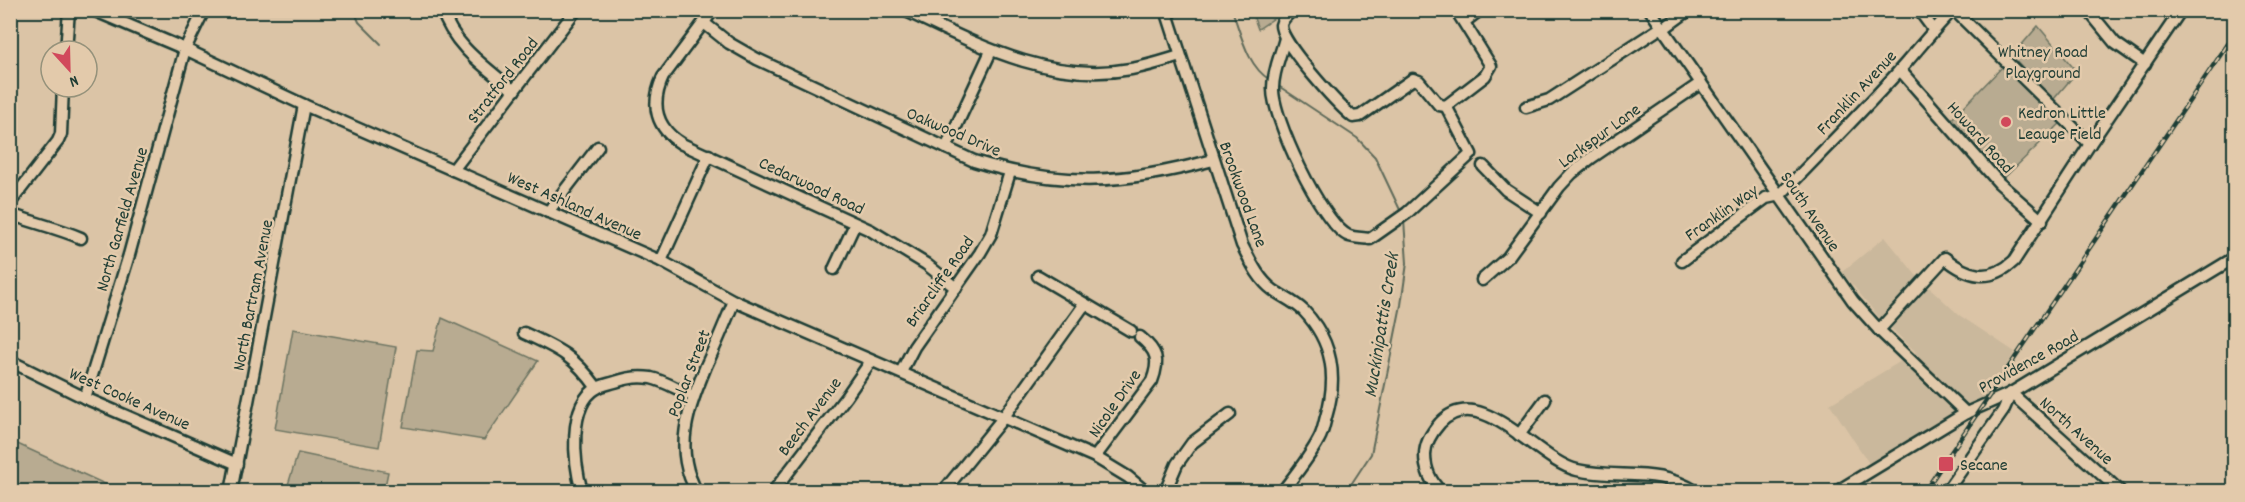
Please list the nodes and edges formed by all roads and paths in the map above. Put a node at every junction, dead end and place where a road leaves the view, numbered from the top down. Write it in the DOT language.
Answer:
graph roads {
  1 [pos="69,10"];
  2 [pos="93,10"];
  3 [pos="204,10"];
  4 [pos="441,10"];
  5 [pos="576,10"];
  6 [pos="713,10"];
  7 [pos="904,10"];
  8 [pos="1166,10"];
  9 [pos="1293,10"];
  10 [pos="1456,10"];
  11 [pos="1480,10"];
  12 [pos="1650,10"];
  13 [pos="1689,10"];
  14 [pos="1918,10"];
  15 [pos="1954,10"];
  16 [pos="2088,10"];
  17 [pos="2181,10"];
  18 [pos="1464,22"];
  19 [pos="704,23"];
  20 [pos="1662,28"];
  21 [pos="1933,29"];
  22 [pos="1285,38"];
  23 [pos="67,39"];
  24 [pos="185,49"];
  25 [pos="991,51"];
  26 [pos="1180,56"];
  27 [pos="2145,64"];
  28 [pos="1900,70"];
  29 [pos="1701,83"];
  30 [pos="514,91"];
  31 [pos="62,99"];
  32 [pos="304,105"];
  33 [pos="1446,106"];
  34 [pos="1526,107"];
  35 [pos="2090,144"];
  36 [pos="598,147"];
  37 [pos="946,148"];
  38 [pos="709,155"];
  39 [pos="1213,160"];
  40 [pos="1483,166"];
  41 [pos="453,170"];
  42 [pos="1010,172"];
  43 [pos="1780,195"];
  44 [pos="10,203"];
  45 [pos="548,212"];
  46 [pos="1541,213"];
  47 [pos="10,214"];
  48 [pos="2042,221"];
  49 [pos="855,224"];
  50 [pos="81,238"];
  51 [pos="2235,258"];
  52 [pos="661,261"];
  53 [pos="1682,261"];
  54 [pos="834,269"];
  55 [pos="1038,276"];
  56 [pos="1482,280"];
  57 [pos="956,288"];
  58 [pos="734,301"];
  59 [pos="1084,305"];
  60 [pos="1879,330"];
  61 [pos="524,333"];
  62 [pos="10,361"];
  63 [pos="871,361"];
  64 [pos="901,372"];
  65 [pos="597,388"];
  66 [pos="2012,393"];
  67 [pos="694,396"];
  68 [pos="85,398"];
  69 [pos="1545,400"];
  70 [pos="1966,413"];
  71 [pos="1230,414"];
  72 [pos="1003,418"];
  73 [pos="1519,435"];
  74 [pos="1095,457"];
  75 [pos="237,464"];
  76 [pos="231,492"];
  77 [pos="582,492"];
  78 [pos="697,492"];
  79 [pos="773,492"];
  80 [pos="943,492"];
  81 [pos="1146,492"];
  82 [pos="1165,492"];
  83 [pos="1282,492"];
  84 [pos="1441,492"];
  85 [pos="1697,492"];
  86 [pos="1836,492"];
  87 [pos="1946,492"];
  88 [pos="2121,492"];
  1 -- 23 [label="street"];
  2 -- 24 [label="street, West Ashland Avenue"];
  3 -- 24 [label="street, North Garfield Avenue"];
  4 -- 30 [label="street"];
  5 -- 30 [label="street, Stratford Road"];
  6 -- 19 [label="street"];
  7 -- 25 [label="street"];
  8 -- 26 [label="street, Brookwood Lane"];
  9 -- 22 [label="street"];
  10 -- 18 [label="street"];
  11 -- 18 [label="street"];
  12 -- 20 [label="street, South Avenue"];
  13 -- 20 [label="street"];
  14 -- 21 [label="street"];
  15 -- 21 [label="street, Franklin Avenue"];
  15 -- 35 [label="street"];
  16 -- 27 [label="street"];
  17 -- 27 [label="street"];
  18 -- 33 [label="street"];
  19 -- 37 [label="street, Oakwood Drive"];
  19 -- 38 [label="street, Cedarwood Road"];
  20 -- 29 [label="street, South Avenue"];
  20 -- 34 [label="street"];
  21 -- 28 [label="street, Franklin Avenue"];
  22 -- 33 [label="street"];
  22 -- 33 [label="street"];
  24 -- 32 [label="street, West Ashland Avenue"];
  24 -- 68 [label="street, North Garfield Avenue"];
  25 -- 26 [label="street"];
  25 -- 37 [label="street"];
  26 -- 39 [label="street, Brookwood Lane"];
  27 -- 35 [label="street"];
  28 -- 43 [label="street, Franklin Avenue"];
  28 -- 48 [label="street, Howard Road"];
  29 -- 43 [label="street, South Avenue"];
  29 -- 46 [label="street, Larkspur Lane"];
  30 -- 41 [label="street, Stratford Road"];
  31 -- 44 [label="street"];
  32 -- 41 [label="street, West Ashland Avenue"];
  32 -- 75 [label="street, North Bartram Avenue"];
  35 -- 48 [label="street"];
  36 -- 45 [label="street"];
  37 -- 42 [label="street, Oakwood Drive"];
  38 -- 49 [label="street, Cedarwood Road"];
  38 -- 52 [label="street"];
  39 -- 42 [label="street, Oakwood Drive"];
  39 -- 83 [label="street, Brookwood Lane"];
  40 -- 46 [label="street"];
  41 -- 45 [label="street, West Ashland Avenue"];
  42 -- 57 [label="street, Briarcliffe Road"];
  43 -- 53 [label="street, Franklin Way"];
  43 -- 60 [label="street, South Avenue"];
  45 -- 52 [label="street, West Ashland Avenue"];
  46 -- 56 [label="street, Larkspur Lane"];
  47 -- 50 [label="street"];
  48 -- 60 [label="street"];
  49 -- 54 [label="street"];
  49 -- 57 [label="street, Cedarwood Road"];
  51 -- 66 [label="street, Providence Road"];
  52 -- 58 [label="street, West Ashland Avenue"];
  55 -- 59 [label="street, Nicole Drive"];
  57 -- 64 [label="street, Briarcliffe Road"];
  58 -- 63 [label="street, West Ashland Avenue"];
  58 -- 67 [label="street, Poplar Street"];
  59 -- 72 [label="street"];
  59 -- 74 [label="street, Nicole Drive"];
  60 -- 70 [label="street, South Avenue"];
  61 -- 65 [label="street"];
  62 -- 68 [label="street, West Cooke Avenue"];
  63 -- 64 [label="street, West Ashland Avenue"];
  63 -- 79 [label="street, Beech Avenue"];
  64 -- 72 [label="street, West Ashland Avenue"];
  65 -- 67 [label="street"];
  65 -- 77 [label="street"];
  66 -- 70 [label="street, Providence Road"];
  66 -- 87 [label="street"];
  66 -- 88 [label="street, North Avenue"];
  67 -- 78 [label="street, Poplar Street"];
  68 -- 75 [label="street, West Cooke Avenue"];
  69 -- 73 [label="street"];
  70 -- 86 [label="street, Providence Road"];
  71 -- 82 [label="street"];
  72 -- 74 [label="street, West Ashland Avenue"];
  72 -- 80 [label="street"];
  73 -- 84 [label="street"];
  73 -- 85 [label="street"];
  74 -- 81 [label="street, West Ashland Avenue"];
  75 -- 76 [label="street, North Bartram Avenue"];
}
